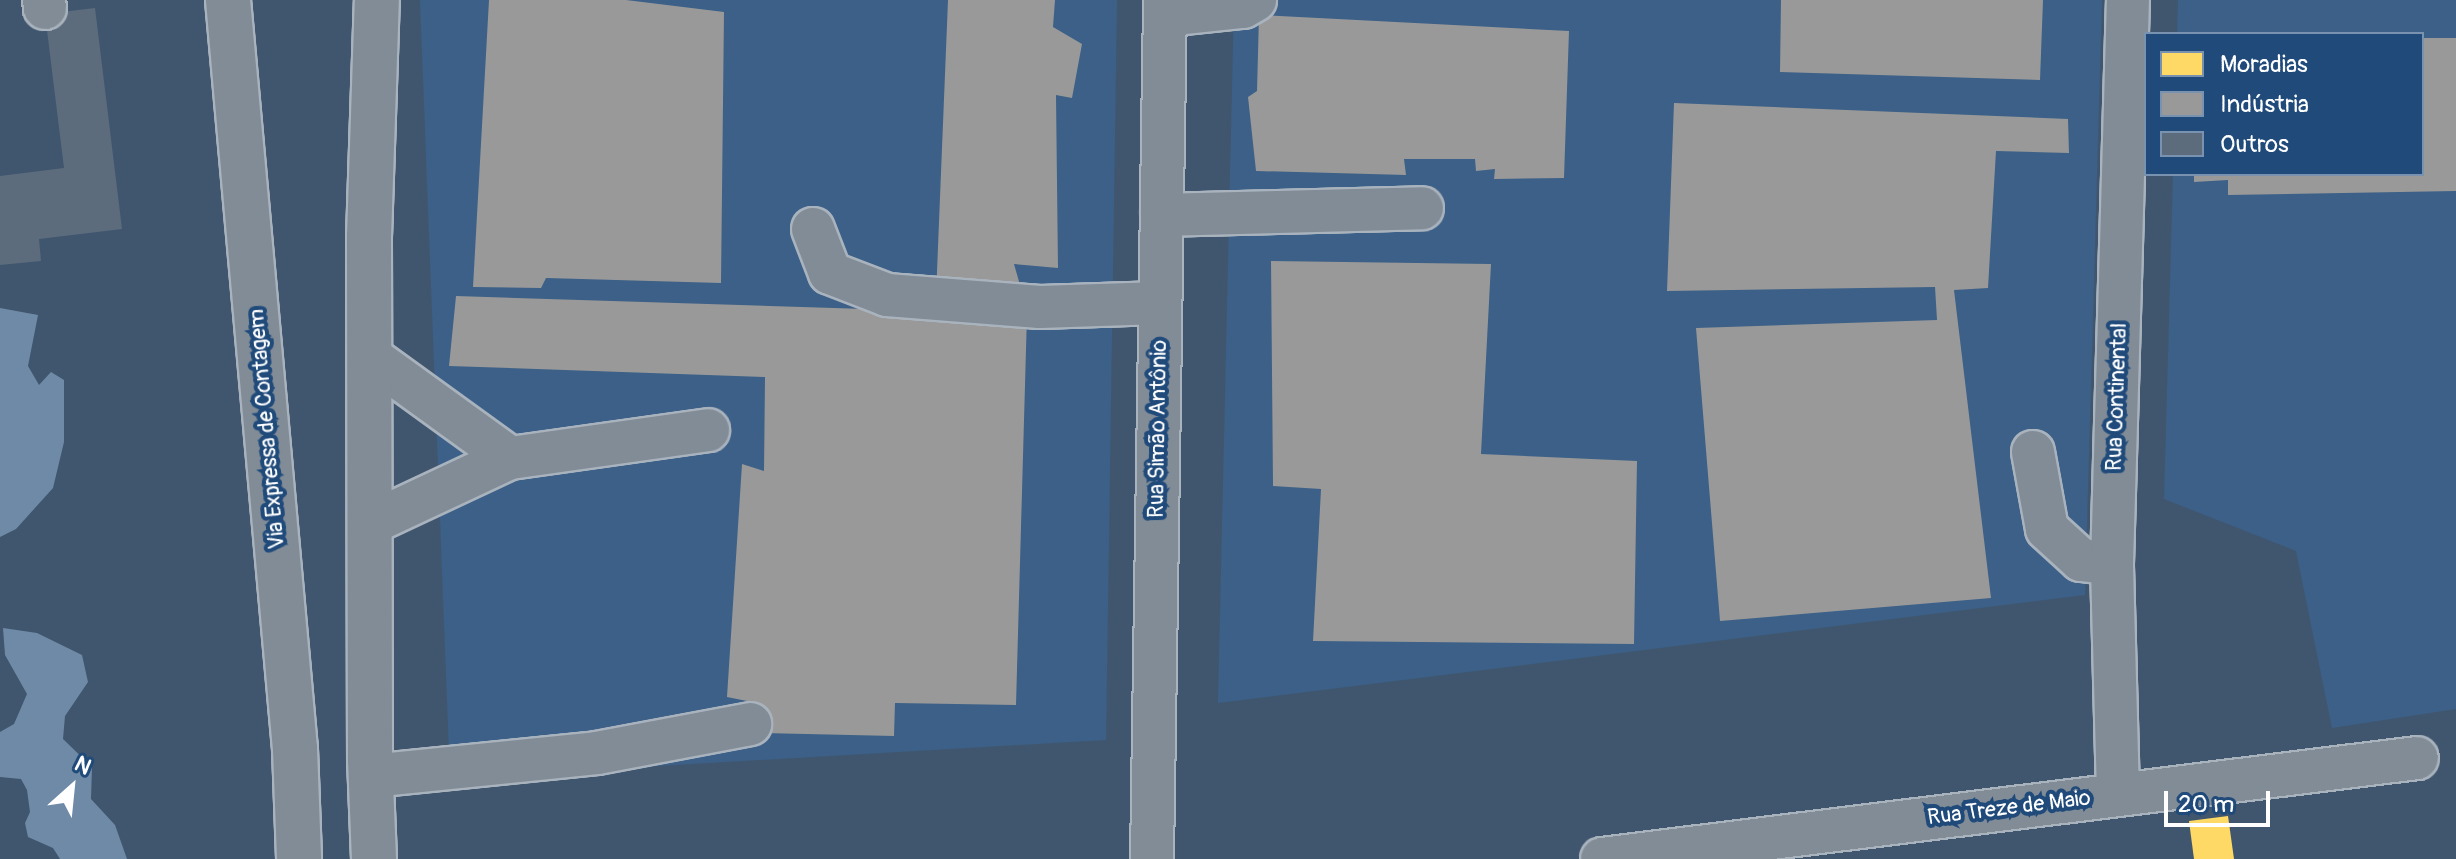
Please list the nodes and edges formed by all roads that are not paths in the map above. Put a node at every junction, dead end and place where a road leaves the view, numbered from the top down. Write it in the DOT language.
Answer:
graph roads {
  1 [pos="228,0"];
  2 [pos="377,0"];
  3 [pos="1255,0"];
  4 [pos="2128,0"];
  5 [pos="1165,8"];
  6 [pos="1422,208"];
  7 [pos="1162,215"];
  8 [pos="813,229"];
  9 [pos="1160,303"];
  10 [pos="369,356"];
  11 [pos="708,430"];
  12 [pos="2033,452"];
  13 [pos="510,458"];
  14 [pos="369,524"];
  15 [pos="2112,564"];
  16 [pos="750,724"];
  17 [pos="2417,758"];
  18 [pos="371,776"];
  19 [pos="2118,795"];
  20 [pos="1703,853"];
  21 [pos="299,859"];
  22 [pos="374,859"];
  23 [pos="1152,859"];
  24 [pos="1602,859"];
  1 -- 21 [label="highway, Via Expressa de Contagem"];
  2 -- 10 [label="highway"];
  3 -- 5 [label="street"];
  4 -- 15 [label="street, Rua Continental"];
  5 -- 7 [label="street, Rua Simão Antônio"];
  6 -- 7 [label="street"];
  7 -- 9 [label="street, Rua Simão Antônio"];
  8 -- 9 [label="street"];
  9 -- 23 [label="street, Rua Simão Antônio"];
  10 -- 13 [label="street"];
  10 -- 14 [label="highway"];
  11 -- 13 [label="street"];
  12 -- 15 [label="street"];
  13 -- 14 [label="street"];
  14 -- 18 [label="highway"];
  15 -- 19 [label="street, Rua Continental"];
  16 -- 18 [label="street"];
  17 -- 19 [label="street, Rua Treze de Maio"];
  18 -- 22 [label="highway"];
  19 -- 20 [label="street, Rua Treze de Maio"];
  20 -- 24 [label="street, Rua Treze de Maio"];
}
